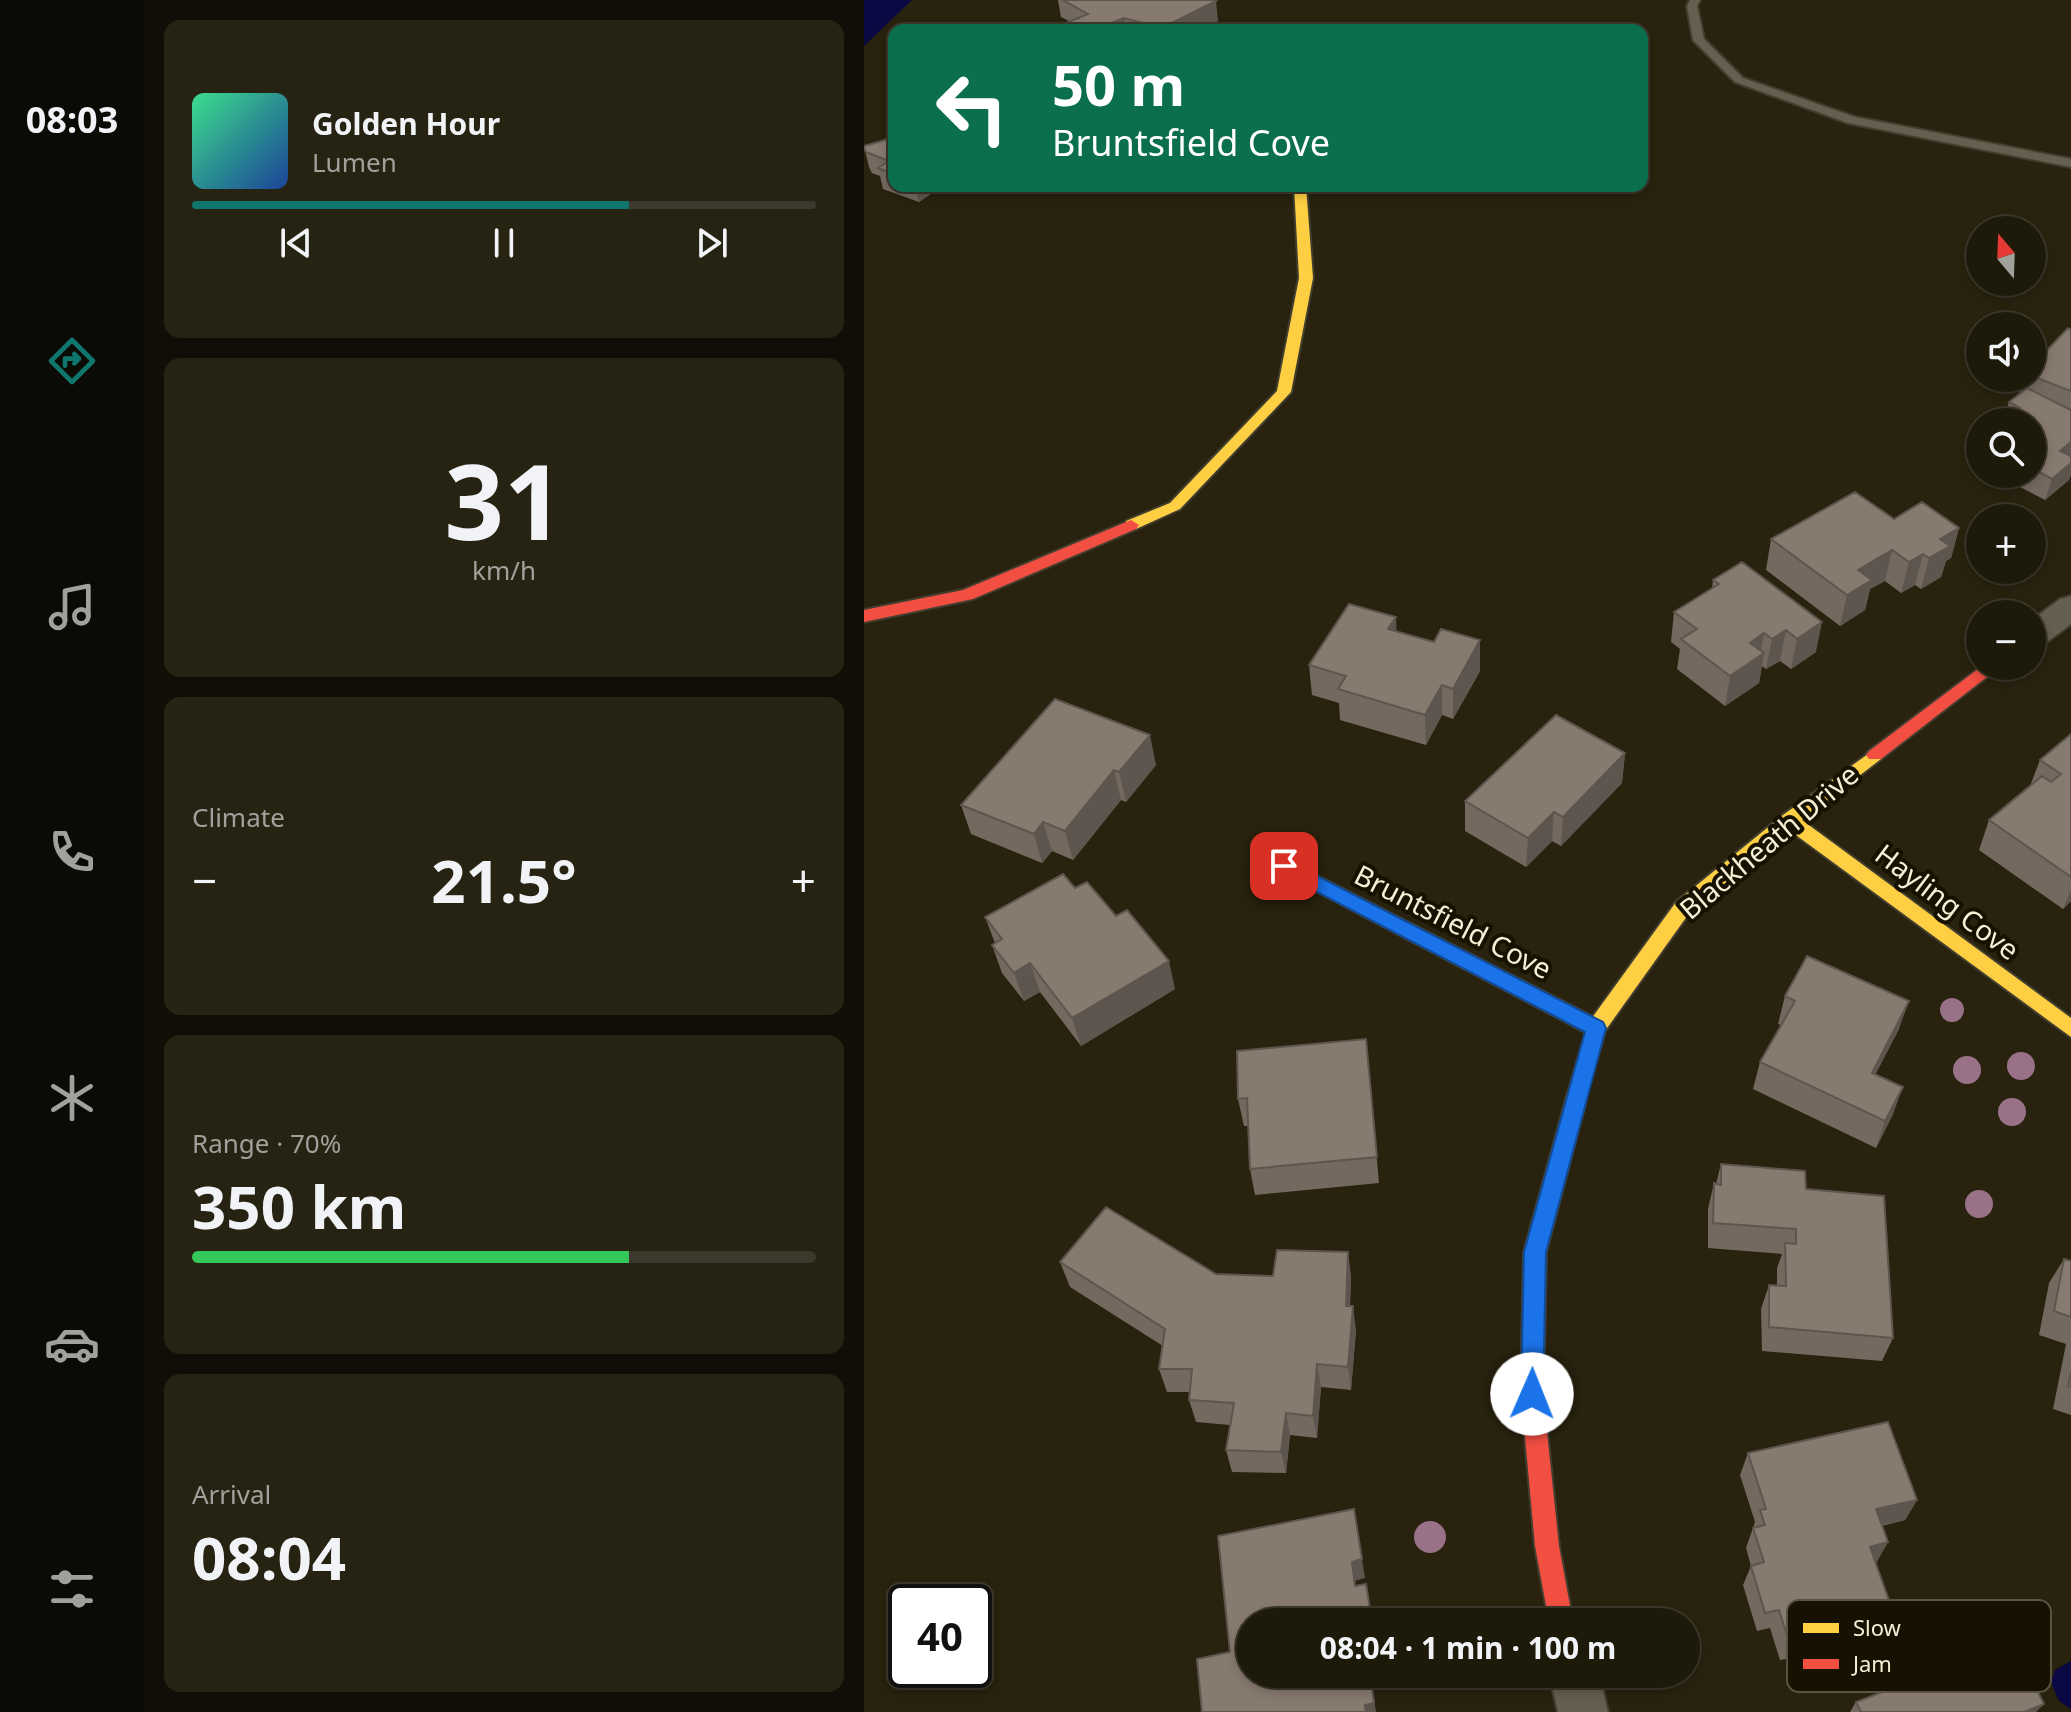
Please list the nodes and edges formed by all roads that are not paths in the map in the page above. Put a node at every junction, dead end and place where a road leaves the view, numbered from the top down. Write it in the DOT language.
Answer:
graph roads {
  1 [pos="1695,0"];
  2 [pos="2071,163"];
  3 [pos="1300,192"];
  4 [pos="2071,607"];
  5 [pos="864,616"];
  6 [pos="2046,626"];
  7 [pos="1974,680"];
  8 [pos="1789,820"];
  9 [pos="1284,866"];
  10 [pos="1596,1028"];
  11 [pos="2071,1029"];
  12 [pos="1558,1608"];
  13 [pos="1577,1688"];
  14 [pos="1583,1712"];
  1 -- 2 [label="lane"];
  3 -- 5 [label="street"];
  4 -- 6 [label="street"];
  7 -- 8 [label="street, Blackheath Drive"];
  8 -- 10 [label="street, Blackheath Drive"];
  8 -- 11 [label="street, Hayling Cove"];
  9 -- 10 [label="street, Bruntsfield Cove"];
  10 -- 12 [label="street, Blackheath Drive"];
  13 -- 14 [label="street"];
}
